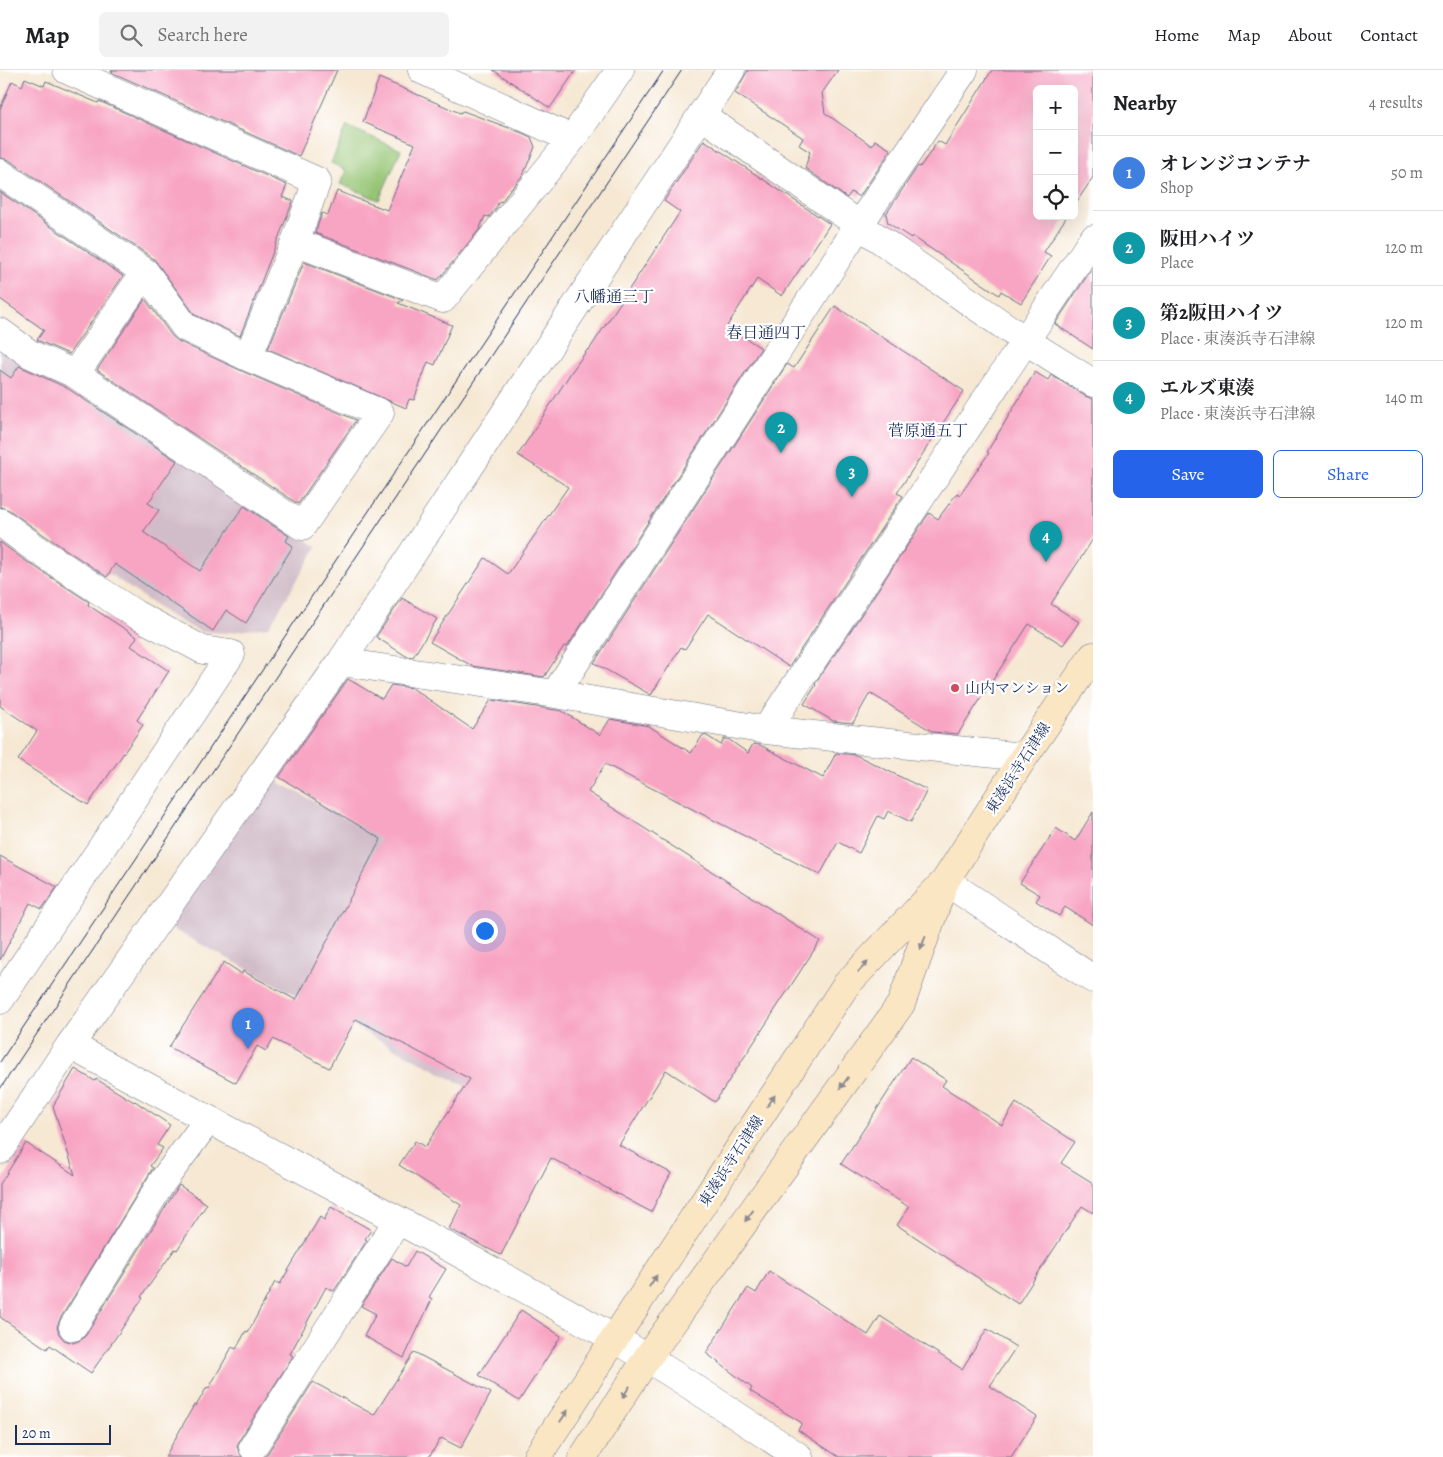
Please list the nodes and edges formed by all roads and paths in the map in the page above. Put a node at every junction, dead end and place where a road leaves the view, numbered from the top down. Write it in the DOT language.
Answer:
graph roads {
  1 [pos="67,70"];
  2 [pos="620,70"];
  3 [pos="731,70"];
  4 [pos="964,70"];
  5 [pos="436,72"];
  6 [pos="701,115"];
  7 [pos="572,139"];
  8 [pos="0,173"];
  9 [pos="858,225"];
  10 [pos="1093,239"];
  11 [pos="295,242"];
  12 [pos="145,272"];
  13 [pos="0,332"];
  14 [pos="1026,341"];
  15 [pos="248,357"];
  16 [pos="75,374"];
  17 [pos="1093,383"];
  18 [pos="0,522"];
  19 [pos="1093,656"];
  20 [pos="341,662"];
  21 [pos="555,694"];
  22 [pos="766,730"];
  23 [pos="1024,757"];
  24 [pos="945,881"];
  25 [pos="1093,979"];
  26 [pos="0,1000"];
  27 [pos="70,1045"];
  28 [pos="208,1120"];
  29 [pos="0,1150"];
  30 [pos="398,1220"];
  31 [pos="73,1327"];
  32 [pos="616,1339"];
  33 [pos="647,1358"];
  34 [pos="253,1448"];
  35 [pos="537,1457"];
  36 [pos="582,1457"];
  37 [pos="799,1457"];
  1 -- 11 [label="street"];
  2 -- 7 [label="street"];
  3 -- 6 [label="street"];
  4 -- 9 [label="street"];
  5 -- 7 [label="street"];
  6 -- 9 [label="street"];
  6 -- 20 [label="street"];
  7 -- 11 [label="street"];
  8 -- 12 [label="street"];
  9 -- 14 [label="street"];
  9 -- 21 [label="street"];
  10 -- 14 [label="street"];
  11 -- 15 [label="street"];
  12 -- 15 [label="street"];
  12 -- 16 [label="street"];
  13 -- 16 [label="street"];
  14 -- 17 [label="street"];
  14 -- 22 [label="street"];
  15 -- 16 [label="street"];
  18 -- 26 [label="street"];
  19 -- 23 [label="street, 東湊浜寺石津線"];
  20 -- 21 [label="street"];
  20 -- 27 [label="street"];
  21 -- 22 [label="street"];
  22 -- 23 [label="street"];
  23 -- 24 [label="street, 東湊浜寺石津線"];
  24 -- 25 [label="street"];
  32 -- 24 [label="street, 東湊浜寺石津線, one-way"];
  24 -- 33 [label="street, 東湊浜寺石津線, one-way"];
  27 -- 28 [label="street"];
  27 -- 29 [label="street"];
  28 -- 30 [label="street"];
  28 -- 31 [label="street"];
  30 -- 32 [label="street"];
  30 -- 34 [label="street"];
  32 -- 33 [label="street"];
  35 -- 32 [label="street, 東湊浜寺石津線, one-way"];
  33 -- 36 [label="street, 東湊浜寺石津線, one-way"];
  33 -- 37 [label="street"];
}
